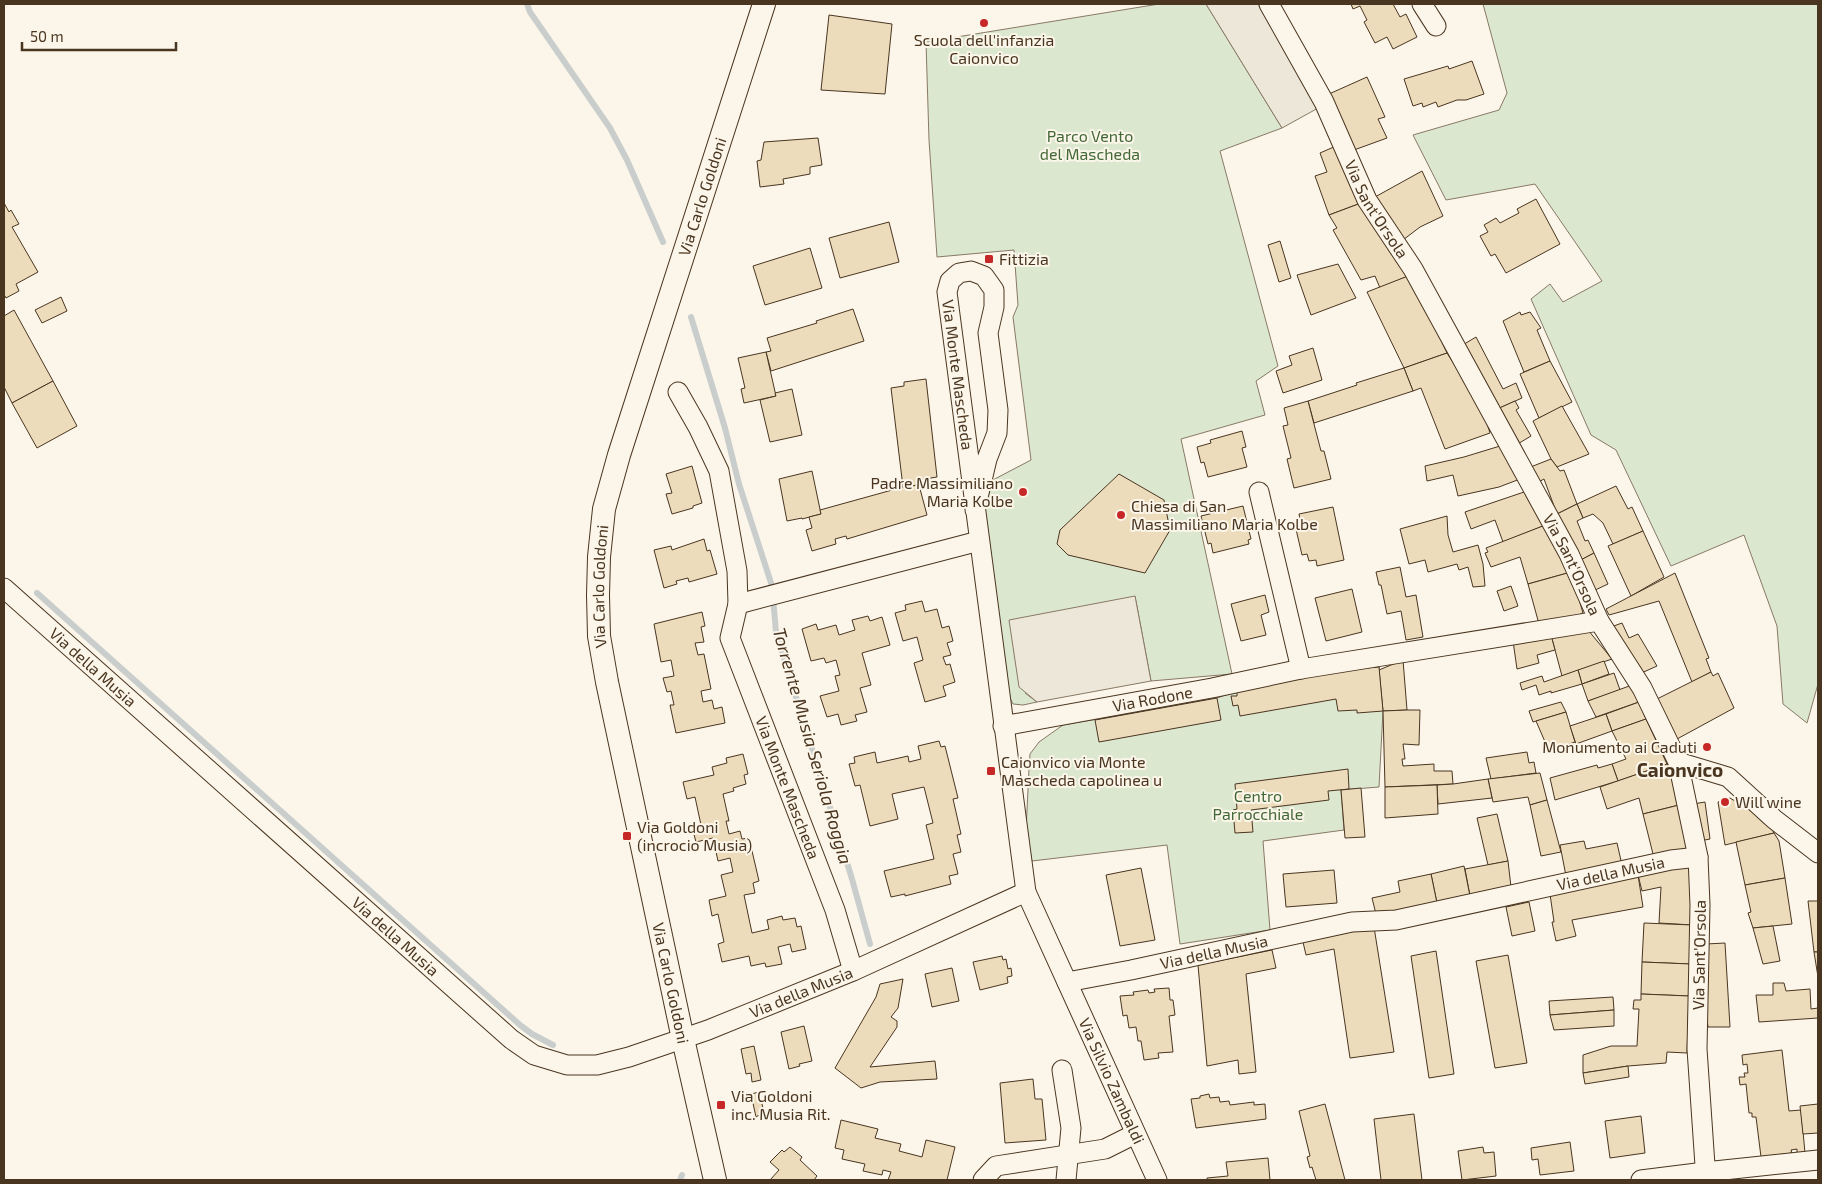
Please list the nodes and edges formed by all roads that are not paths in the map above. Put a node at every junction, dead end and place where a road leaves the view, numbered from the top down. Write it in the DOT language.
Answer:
graph roads {
  1 [pos="764,4"];
  2 [pos="1269,4"];
  3 [pos="1422,4"];
  4 [pos="1436,26"];
  5 [pos="678,392"];
  6 [pos="1259,492"];
  7 [pos="975,510"];
  8 [pos="979,541"];
  9 [pos="4,588"];
  10 [pos="738,604"];
  11 [pos="1599,621"];
  12 [pos="1301,669"];
  13 [pos="1004,726"];
  14 [pos="1678,762"];
  15 [pos="1818,853"];
  16 [pos="1698,857"];
  17 [pos="1026,892"];
  18 [pos="853,971"];
  19 [pos="1068,982"];
  20 [pos="683,1039"];
  21 [pos="1062,1070"];
  22 [pos="1135,1134"];
  23 [pos="1069,1154"];
  24 [pos="1818,1160"];
  25 [pos="1706,1176"];
  26 [pos="715,1180"];
  27 [pos="983,1180"];
  28 [pos="1066,1180"];
  29 [pos="1157,1180"];
  30 [pos="1642,1180"];
  1 -- 20 [label="street, Via Carlo Goldoni"];
  2 -- 11 [label="street, Via Sant'Orsola"];
  3 -- 4 [label="street"];
  5 -- 10 [label="street, Via Monte Mascheda"];
  6 -- 12 [label="street"];
  7 -- 7 [label="street, Via Monte Mascheda"];
  7 -- 8 [label="street, Via Monte Mascheda"];
  8 -- 10 [label="street"];
  8 -- 13 [label="street, Via Monte Mascheda"];
  9 -- 20 [label="street, Via della Musia"];
  10 -- 18 [label="street, Via Monte Mascheda"];
  11 -- 12 [label="street, Via Rodone"];
  11 -- 14 [label="street, Via Sant'Orsola"];
  12 -- 13 [label="street, Via Rodone"];
  13 -- 17 [label="street, Via Monte Mascheda"];
  14 -- 15 [label="street"];
  14 -- 16 [label="street, Via Sant'Orsola"];
  16 -- 19 [label="street, Via della Musia"];
  16 -- 25 [label="street, Via Sant'Orsola"];
  17 -- 18 [label="street, Via della Musia"];
  17 -- 19 [label="street"];
  18 -- 20 [label="street, Via della Musia"];
  19 -- 22 [label="street, Via Silvio Zambaldi"];
  20 -- 26 [label="street, Via Carlo Goldoni"];
  21 -- 23 [label="street"];
  22 -- 23 [label="street"];
  22 -- 29 [label="street, Via Silvio Zambaldi"];
  23 -- 27 [label="street"];
  23 -- 28 [label="street"];
  24 -- 25 [label="street"];
  25 -- 30 [label="street"];
}
